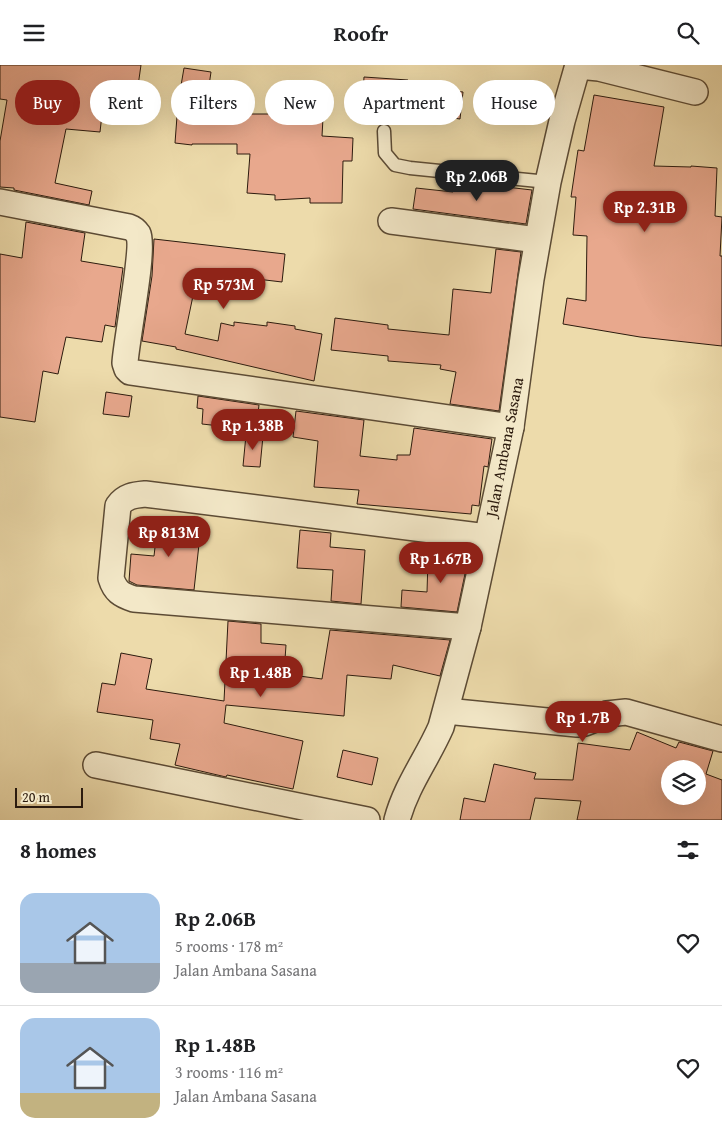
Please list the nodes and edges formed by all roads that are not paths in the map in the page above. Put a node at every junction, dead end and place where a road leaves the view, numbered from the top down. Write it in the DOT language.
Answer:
graph roads {
  1 [pos="578,65"];
  2 [pos="695,92"];
  3 [pos="384,131"];
  4 [pos="548,183"];
  5 [pos="0,202"];
  6 [pos="391,221"];
  7 [pos="538,240"];
  8 [pos="511,427"];
  9 [pos="487,537"];
  10 [pos="468,627"];
  11 [pos="446,711"];
  12 [pos="722,739"];
  13 [pos="96,765"];
  14 [pos="367,820"];
  15 [pos="397,820"];
  1 -- 2 [label="street"];
  1 -- 4 [label="street, Jalan Ambana Sasana"];
  3 -- 4 [label="lane"];
  4 -- 7 [label="street, Jalan Ambana Sasana"];
  5 -- 8 [label="street"];
  6 -- 7 [label="street"];
  7 -- 8 [label="street, Jalan Ambana Sasana"];
  8 -- 9 [label="street, Jalan Ambana Sasana"];
  9 -- 10 [label="street, Jalan Ambana Sasana"];
  9 -- 10 [label="street"];
  10 -- 11 [label="street, Jalan Ambana Sasana"];
  11 -- 12 [label="street"];
  11 -- 15 [label="street, Jalan Ambana Sasana"];
  13 -- 14 [label="street"];
}
